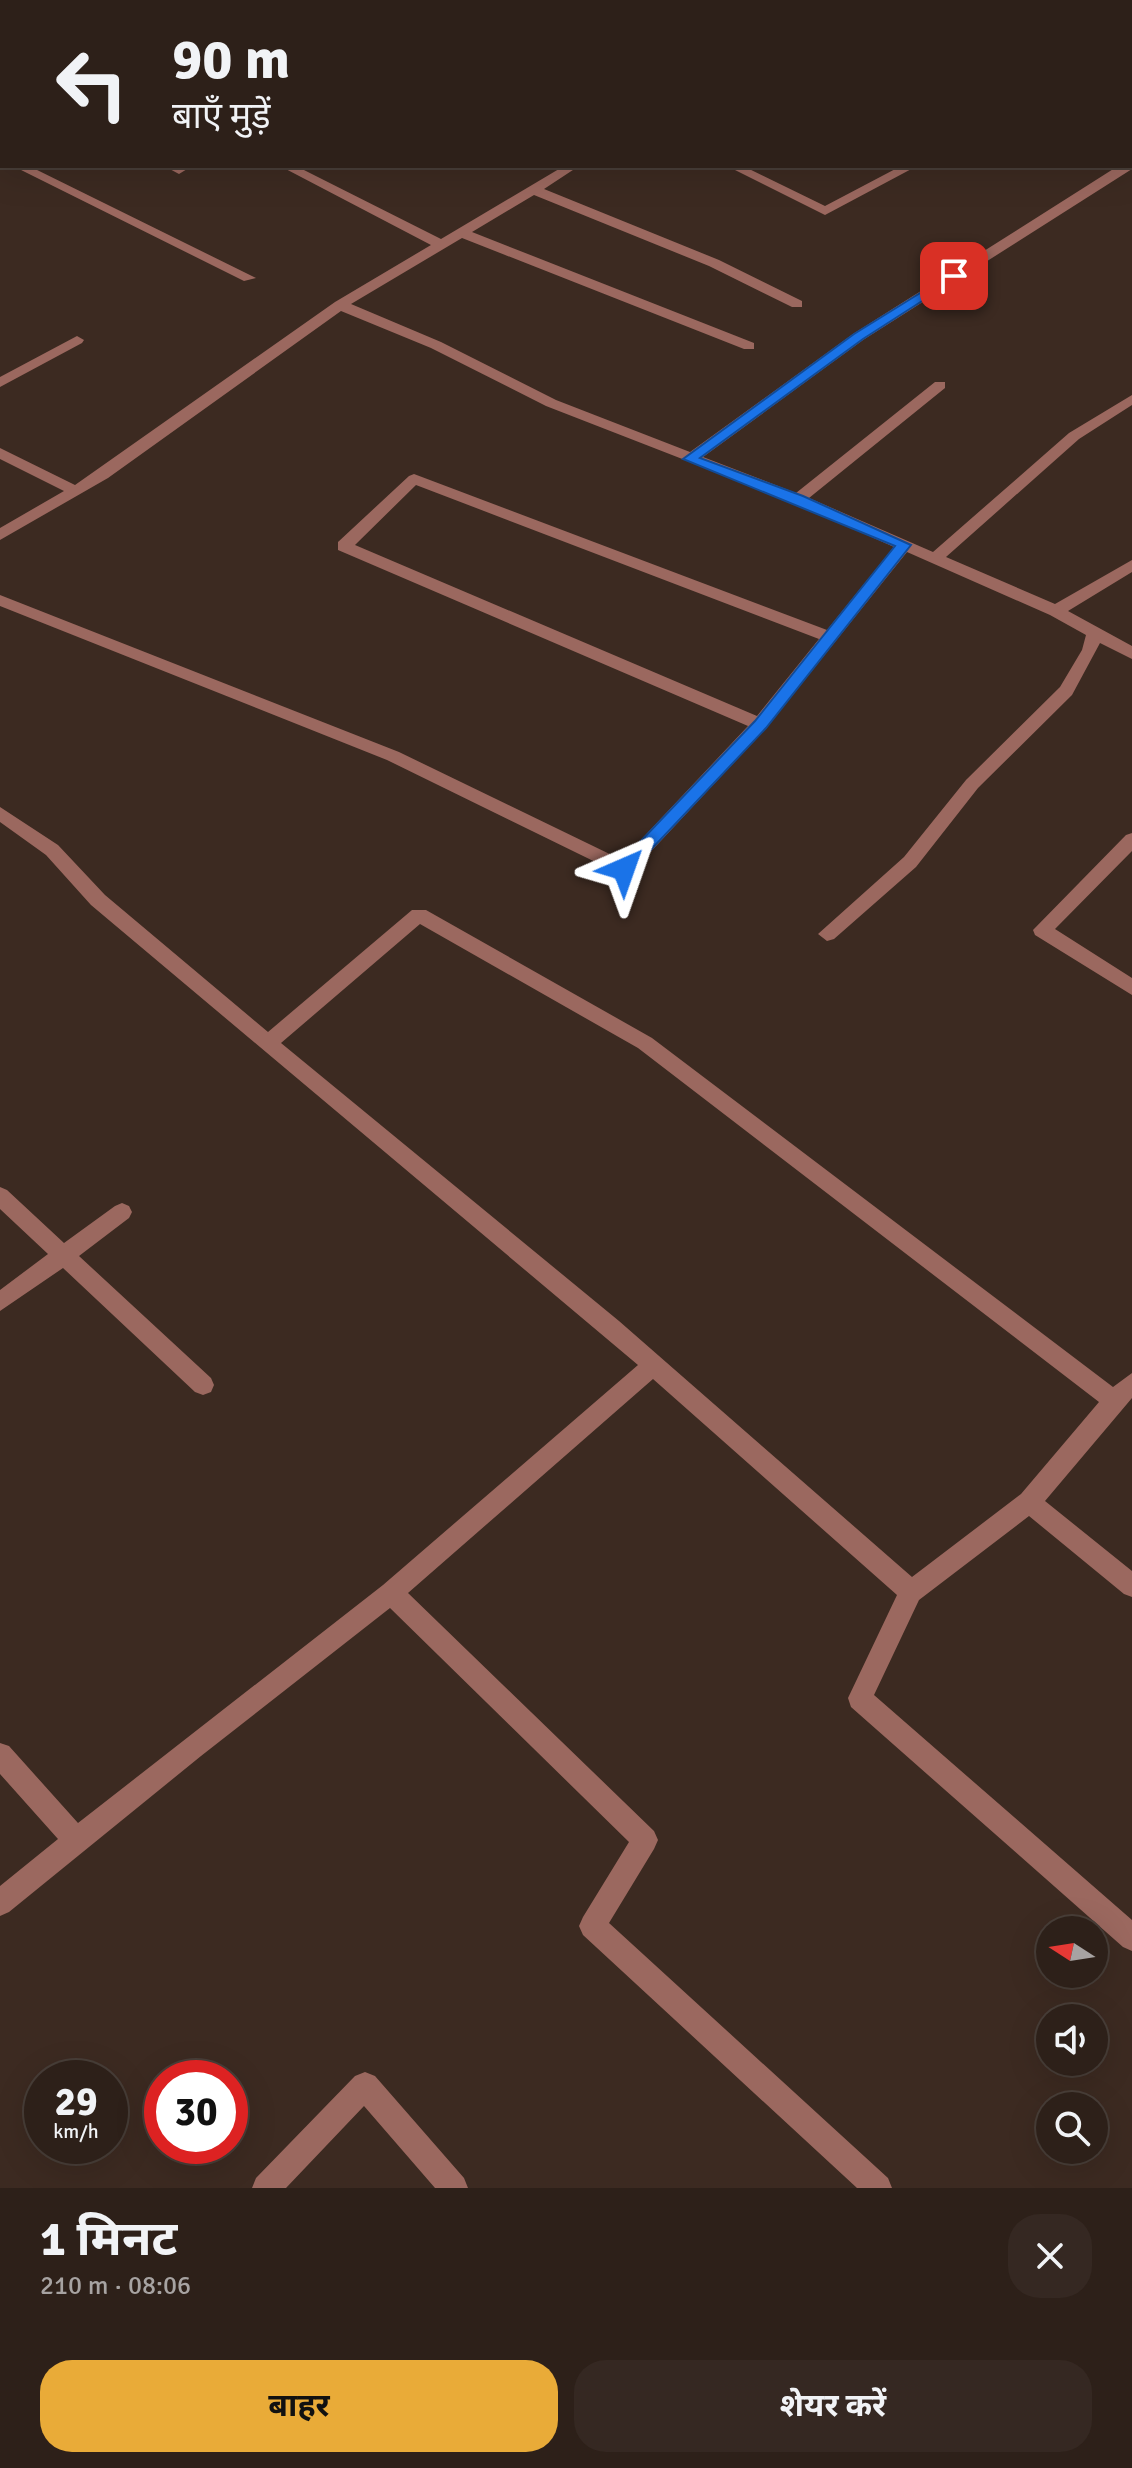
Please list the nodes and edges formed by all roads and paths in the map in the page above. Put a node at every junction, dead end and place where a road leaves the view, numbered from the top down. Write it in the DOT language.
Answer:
graph roads {
  1 [pos="23,168"];
  2 [pos="290,168"];
  3 [pos="544,168"];
  4 [pos="569,168"];
  5 [pos="737,168"];
  6 [pos="907,168"];
  7 [pos="1124,168"];
  8 [pos="558,174"];
  9 [pos="532,189"];
  10 [pos="459,232"];
  11 [pos="440,244"];
  12 [pos="249,278"];
  13 [pos="797,304"];
  14 [pos="340,305"];
  15 [pos="77,340"];
  16 [pos="749,346"];
  17 [pos="0,383"];
  18 [pos="940,385"];
  19 [pos="1132,399"];
  20 [pos="0,453"];
  21 [pos="690,459"];
  22 [pos="75,491"];
  23 [pos="798,499"];
  24 [pos="0,535"];
  25 [pos="904,545"];
  26 [pos="936,558"];
  27 [pos="1132,565"];
  28 [pos="0,600"];
  29 [pos="1056,611"];
  30 [pos="1095,633"];
  31 [pos="830,637"];
  32 [pos="1132,653"];
  33 [pos="760,724"];
  34 [pos="0,813"];
  35 [pos="1132,840"];
  36 [pos="827,934"];
  37 [pos="1132,988"];
  38 [pos="268,1043"];
  39 [pos="0,1196"];
  40 [pos="122,1212"];
  41 [pos="62,1257"];
  42 [pos="0,1302"];
  43 [pos="654,1365"];
  44 [pos="1132,1383"];
  45 [pos="203,1385"];
  46 [pos="1114,1401"];
  47 [pos="1029,1502"];
  48 [pos="1132,1586"];
  49 [pos="911,1592"];
  50 [pos="391,1593"];
  51 [pos="0,1755"];
  52 [pos="77,1841"];
  53 [pos="0,1903"];
  54 [pos="1132,1938"];
  55 [pos="266,2188"];
  56 [pos="454,2188"];
  57 [pos="878,2188"];
  1 -- 12 [label="street"];
  2 -- 11 [label="street"];
  3 -- 8 [label="street"];
  4 -- 8 [label="street"];
  5 -- 6 [label="street"];
  7 -- 21 [label="street"];
  8 -- 9 [label="street"];
  9 -- 10 [label="street"];
  9 -- 13 [label="street"];
  10 -- 11 [label="street"];
  10 -- 16 [label="street"];
  11 -- 14 [label="street"];
  14 -- 21 [label="street"];
  14 -- 22 [label="street"];
  15 -- 17 [label="street"];
  18 -- 23 [label="street"];
  19 -- 26 [label="street"];
  20 -- 22 [label="street"];
  21 -- 23 [label="street"];
  22 -- 24 [label="street"];
  23 -- 25 [label="street"];
  25 -- 26 [label="street"];
  25 -- 31 [label="street"];
  26 -- 29 [label="street"];
  27 -- 29 [label="street"];
  28 -- 33 [label="street"];
  29 -- 30 [label="street"];
  30 -- 32 [label="street"];
  30 -- 36 [label="street"];
  31 -- 33 [label="street"];
  31 -- 33 [label="street"];
  34 -- 38 [label="street"];
  35 -- 37 [label="street"];
  38 -- 43 [label="street"];
  38 -- 46 [label="street"];
  39 -- 41 [label="street"];
  40 -- 41 [label="street"];
  41 -- 42 [label="street"];
  41 -- 45 [label="street"];
  43 -- 49 [label="street"];
  43 -- 50 [label="street"];
  44 -- 46 [label="street"];
  46 -- 47 [label="street"];
  47 -- 48 [label="street"];
  47 -- 49 [label="street"];
  49 -- 54 [label="street"];
  50 -- 52 [label="street"];
  50 -- 57 [label="street"];
  51 -- 52 [label="street"];
  52 -- 53 [label="street"];
  55 -- 56 [label="street"];
}
